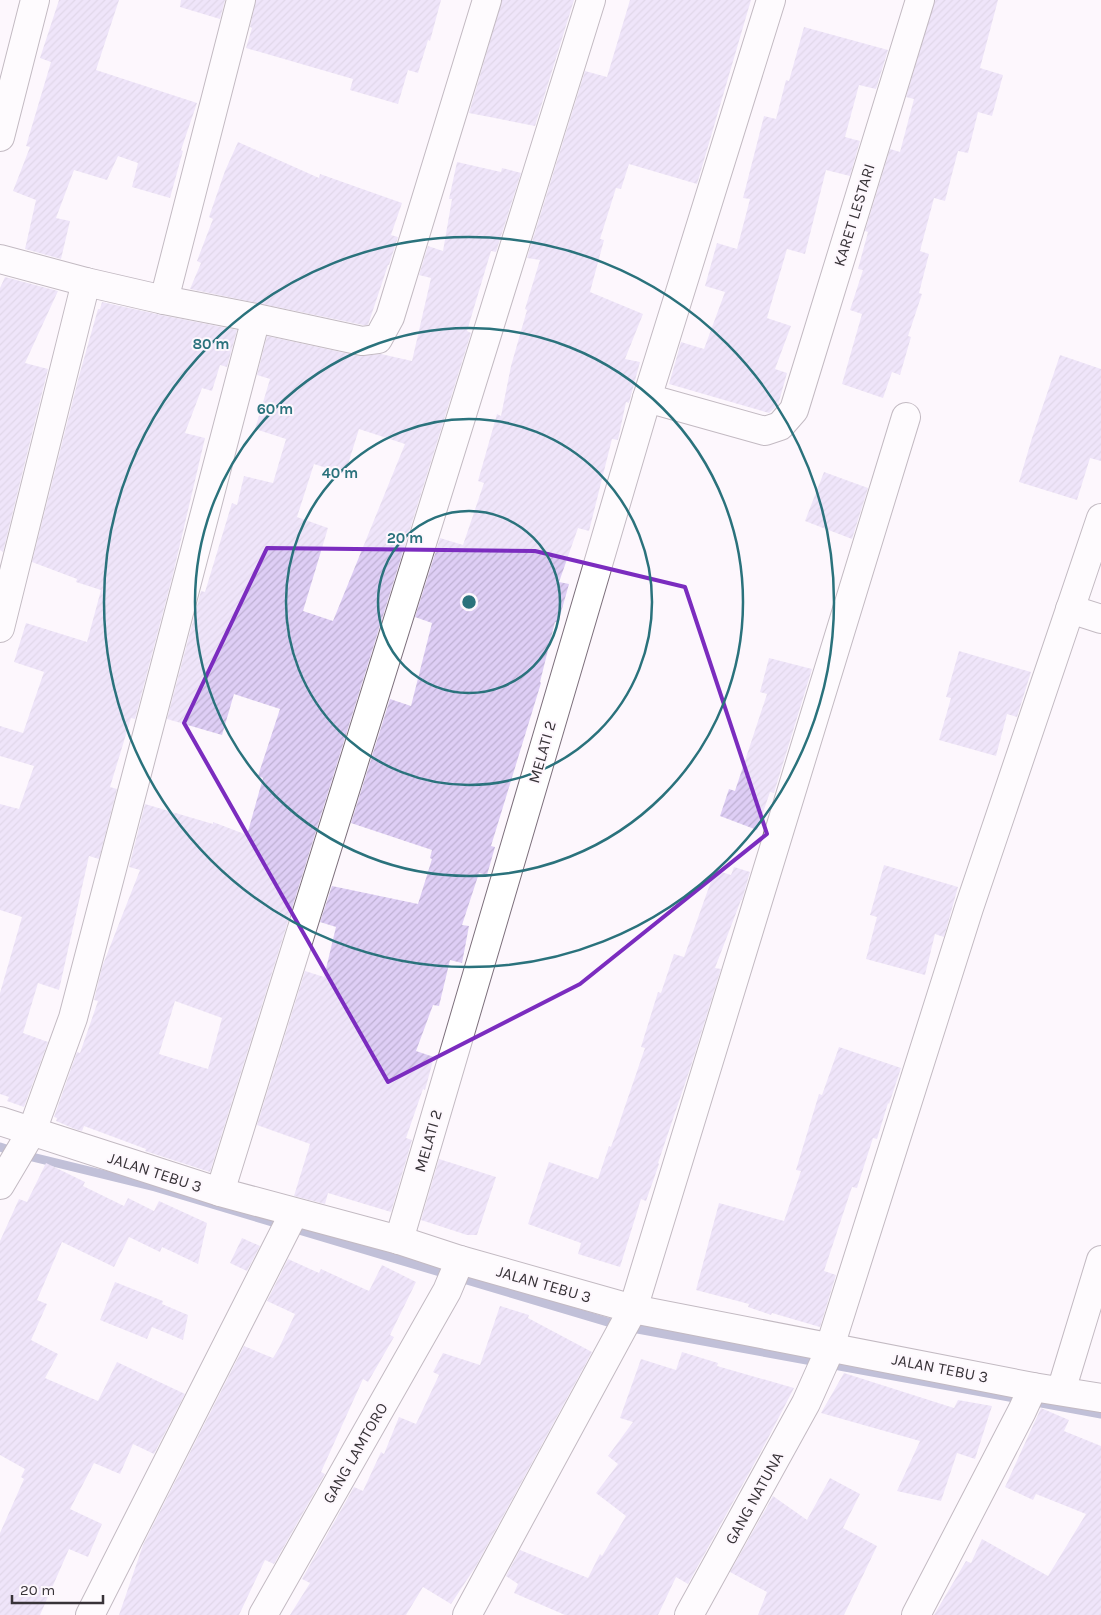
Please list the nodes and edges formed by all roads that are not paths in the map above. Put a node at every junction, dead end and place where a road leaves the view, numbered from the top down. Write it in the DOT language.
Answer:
graph roads {
  1 [pos="36,0"];
  2 [pos="241,0"];
  3 [pos="487,0"];
  4 [pos="591,0"];
  5 [pos="772,0"];
  6 [pos="920,0"];
  7 [pos="0,137"];
  8 [pos="0,259"];
  9 [pos="86,282"];
  10 [pos="164,300"];
  11 [pos="256,318"];
  12 [pos="646,398"];
  13 [pos="906,417"];
  14 [pos="1101,518"];
  15 [pos="1070,609"];
  16 [pos="1101,619"];
  17 [pos="0,628"];
  18 [pos="0,1121"];
  19 [pos="17,1155"];
  20 [pos="220,1192"];
  21 [pos="287,1226"];
  22 [pos="399,1240"];
  23 [pos="1101,1260"];
  24 [pos="455,1272"];
  25 [pos="632,1312"];
  26 [pos="829,1351"];
  27 [pos="1061,1391"];
  28 [pos="1028,1398"];
  29 [pos="1101,1398"];
  30 [pos="90,1615"];
  31 [pos="263,1615"];
  32 [pos="467,1615"];
  33 [pos="689,1615"];
  34 [pos="916,1615"];
  1 -- 7 [label="street"];
  2 -- 10 [label="street"];
  3 -- 11 [label="street"];
  4 -- 20 [label="street"];
  5 -- 12 [label="street, MELATI 2"];
  6 -- 12 [label="street, KARET LESTARI"];
  8 -- 9 [label="street"];
  9 -- 10 [label="street"];
  9 -- 17 [label="street"];
  10 -- 11 [label="street"];
  11 -- 19 [label="street"];
  12 -- 22 [label="street, MELATI 2"];
  13 -- 25 [label="street"];
  14 -- 15 [label="street, GANG NATUNA"];
  15 -- 16 [label="street"];
  15 -- 26 [label="street, GANG NATUNA"];
  18 -- 19 [label="street, JALAN TEBU 3"];
  19 -- 20 [label="street, JALAN TEBU 3"];
  20 -- 21 [label="street, JALAN TEBU 3"];
  21 -- 22 [label="street, JALAN TEBU 3"];
  21 -- 30 [label="street"];
  22 -- 24 [label="street, JALAN TEBU 3"];
  23 -- 27 [label="street"];
  24 -- 25 [label="street, JALAN TEBU 3"];
  24 -- 31 [label="street, GANG LAMTORO"];
  25 -- 26 [label="street, JALAN TEBU 3"];
  25 -- 32 [label="street"];
  26 -- 28 [label="street, JALAN TEBU 3"];
  26 -- 33 [label="street, GANG NATUNA"];
  27 -- 28 [label="street, JALAN TEBU 3"];
  27 -- 29 [label="street, JALAN TEBU 3"];
  28 -- 34 [label="street"];
}
